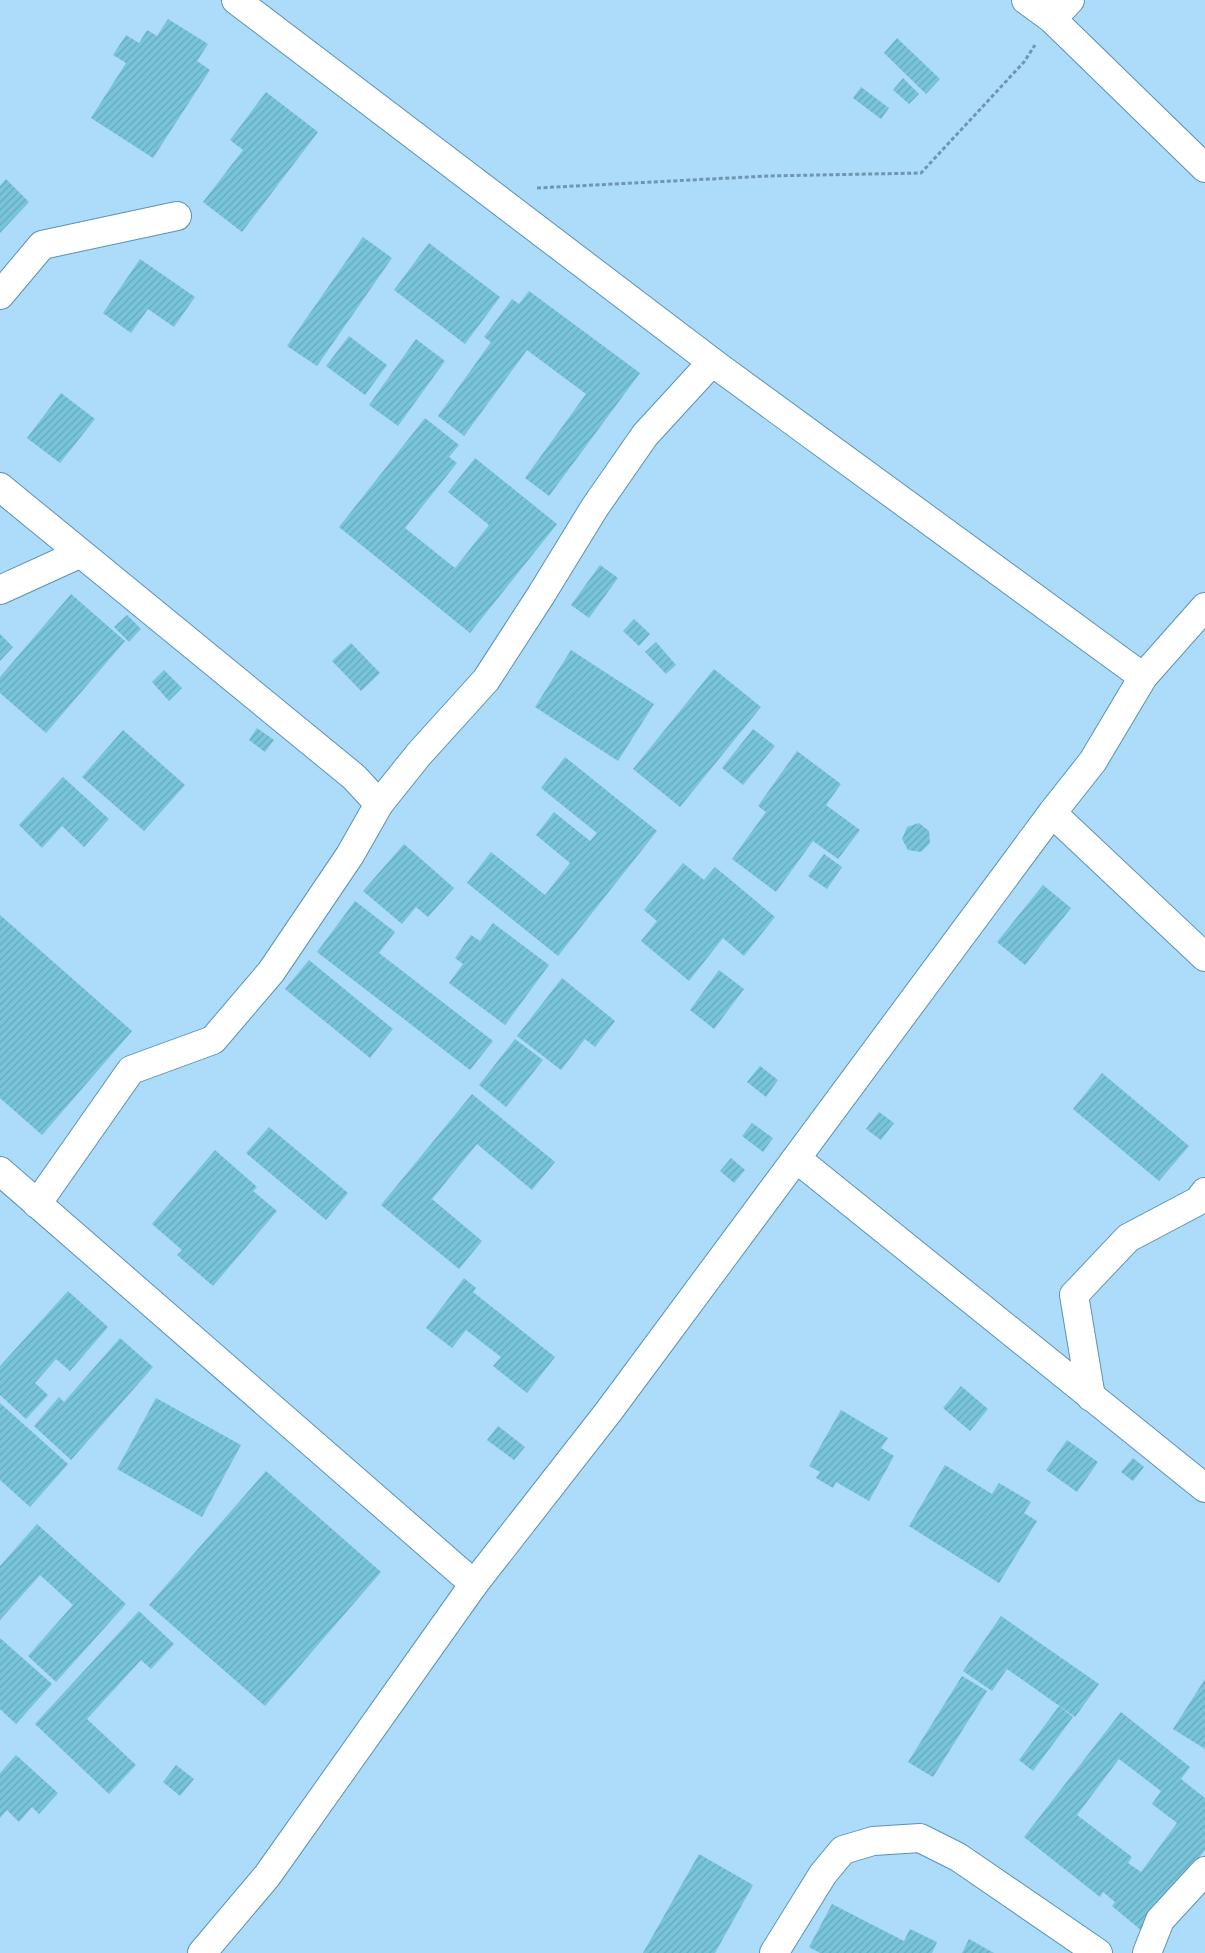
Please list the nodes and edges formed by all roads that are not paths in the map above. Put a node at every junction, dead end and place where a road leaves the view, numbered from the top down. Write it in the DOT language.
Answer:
graph roads {
  1 [pos="236,0"];
  2 [pos="1026,0"];
  3 [pos="1061,9"];
  4 [pos="1205,168"];
  5 [pos="177,216"];
  6 [pos="0,295"];
  7 [pos="712,362"];
  8 [pos="0,487"];
  9 [pos="80,554"];
  10 [pos="0,590"];
  11 [pos="1205,607"];
  12 [pos="1143,678"];
  13 [pos="379,804"];
  14 [pos="1052,813"];
  15 [pos="1205,957"];
  16 [pos="797,1159"];
  17 [pos="0,1171"];
  18 [pos="1205,1192"];
  19 [pos="37,1204"];
  20 [pos="1091,1398"];
  21 [pos="1205,1488"];
  22 [pos="474,1584"];
  23 [pos="1205,1871"];
  24 [pos="202,1953"];
  25 [pos="774,1953"];
  26 [pos="1098,1953"];
  27 [pos="1147,1953"];
  1 -- 7 [label="street"];
  2 -- 3 [label="street"];
  3 -- 4 [label="street"];
  5 -- 6 [label="street"];
  7 -- 12 [label="street"];
  7 -- 13 [label="street"];
  8 -- 9 [label="street"];
  9 -- 10 [label="street"];
  9 -- 13 [label="street"];
  11 -- 12 [label="street"];
  12 -- 14 [label="street"];
  13 -- 19 [label="street"];
  14 -- 15 [label="street"];
  14 -- 16 [label="street"];
  16 -- 20 [label="street"];
  16 -- 22 [label="street"];
  17 -- 19 [label="street"];
  18 -- 20 [label="street"];
  19 -- 22 [label="street"];
  20 -- 21 [label="street"];
  22 -- 24 [label="street"];
  23 -- 27 [label="street"];
  25 -- 26 [label="street"];
}
